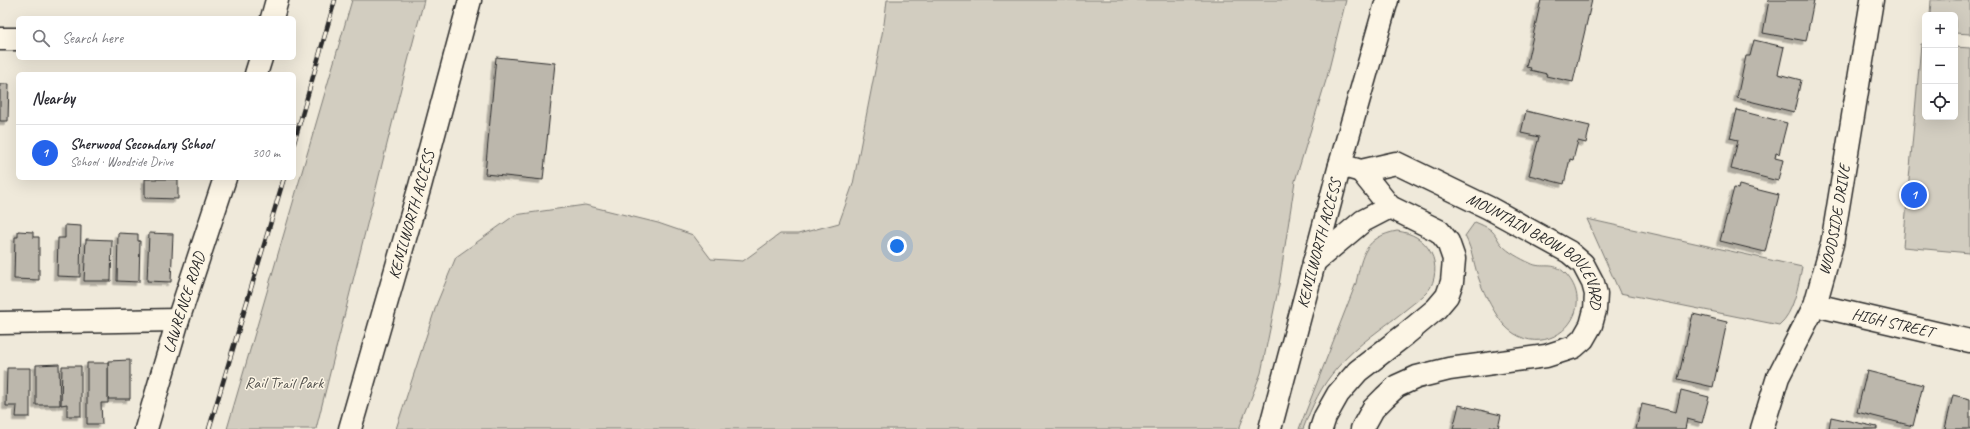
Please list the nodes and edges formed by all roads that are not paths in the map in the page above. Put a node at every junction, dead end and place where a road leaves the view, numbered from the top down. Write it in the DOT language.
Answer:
graph roads {
  1 [pos="276,0"];
  2 [pos="470,0"];
  3 [pos="1387,0"];
  4 [pos="1872,0"];
  5 [pos="272,16"];
  6 [pos="0,39"];
  7 [pos="16,39"];
  8 [pos="260,60"];
  9 [pos="256,72"];
  10 [pos="1340,165"];
  11 [pos="1361,171"];
  12 [pos="224,180"];
  13 [pos="1390,207"];
  14 [pos="1314,262"];
  15 [pos="1815,305"];
  16 [pos="178,320"];
  17 [pos="0,323"];
  18 [pos="1970,341"];
  19 [pos="146,429"];
  20 [pos="350,429"];
  21 [pos="1270,429"];
  22 [pos="1321,429"];
  23 [pos="1362,429"];
  24 [pos="1762,429"];
  1 -- 5 [label="main road"];
  2 -- 20 [label="main road, KENILWORTH ACCESS"];
  3 -- 10 [label="main road, KENILWORTH ACCESS"];
  4 -- 15 [label="main road, WOODSIDE DRIVE"];
  6 -- 7 [label="main road"];
  8 -- 9 [label="main road"];
  10 -- 11 [label="main road, MOUNTAIN BROW BOULEVARD"];
  10 -- 14 [label="main road, KENILWORTH ACCESS"];
  11 -- 13 [label="main road"];
  11 -- 23 [label="main road, MOUNTAIN BROW BOULEVARD"];
  12 -- 16 [label="main road, LAWRENCE ROAD"];
  13 -- 14 [label="main road"];
  13 -- 22 [label="main road"];
  14 -- 21 [label="main road, KENILWORTH ACCESS"];
  15 -- 18 [label="main road, HIGH STREET"];
  15 -- 24 [label="main road, WOODSIDE DRIVE"];
  16 -- 17 [label="main road"];
  16 -- 19 [label="main road, LAWRENCE ROAD"];
}
